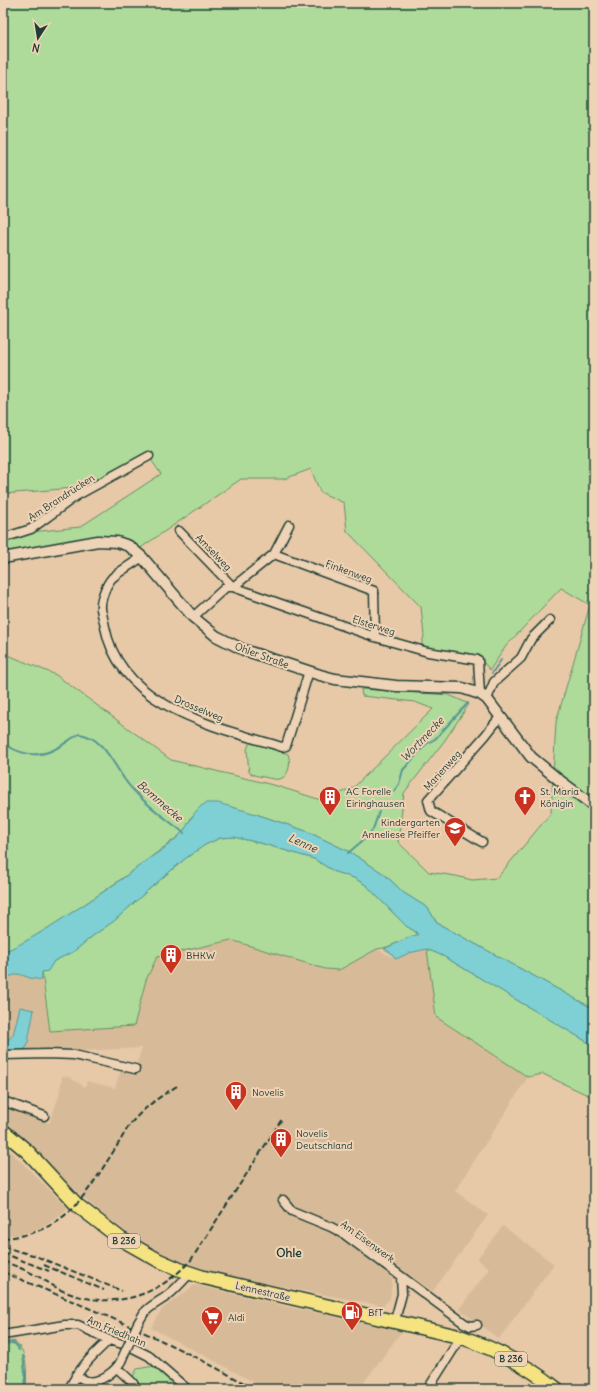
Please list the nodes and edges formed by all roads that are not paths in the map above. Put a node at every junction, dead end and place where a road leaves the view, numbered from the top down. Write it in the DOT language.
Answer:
graph roads {
  1 [pos="149,456"];
  2 [pos="289,525"];
  3 [pos="179,531"];
  4 [pos="3,538"];
  5 [pos="274,554"];
  6 [pos="142,557"];
  7 [pos="3,558"];
  8 [pos="233,587"];
  9 [pos="193,617"];
  10 [pos="550,620"];
  11 [pos="375,637"];
  12 [pos="309,671"];
  13 [pos="483,696"];
  14 [pos="500,717"];
  15 [pos="594,806"];
  16 [pos="482,842"];
  17 [pos="3,1055"];
  18 [pos="135,1069"];
  19 [pos="3,1101"];
  20 [pos="44,1116"];
  21 [pos="3,1131"];
  22 [pos="283,1200"];
  23 [pos="190,1273"];
  24 [pos="401,1277"];
  25 [pos="395,1320"];
  26 [pos="477,1325"];
  27 [pos="3,1335"];
  28 [pos="462,1337"];
  29 [pos="109,1340"];
  30 [pos="119,1365"];
  31 [pos="76,1375"];
  32 [pos="70,1389"];
  33 [pos="135,1389"];
  34 [pos="187,1389"];
  35 [pos="428,1389"];
  36 [pos="557,1389"];
  1 -- 4 [label="street, Am Brandrücken"];
  2 -- 5 [label="street, Amselweg"];
  3 -- 8 [label="street, Amselweg"];
  5 -- 8 [label="street, Amselweg"];
  5 -- 11 [label="street, Finkenweg"];
  6 -- 7 [label="street, Ohler Straße"];
  6 -- 9 [label="street, Ohler Straße"];
  6 -- 12 [label="street, Drosselweg"];
  8 -- 9 [label="street, Amselweg"];
  8 -- 11 [label="street, Elsterweg"];
  9 -- 12 [label="street, Ohler Straße"];
  10 -- 13 [label="street"];
  11 -- 13 [label="street, Elsterweg"];
  12 -- 13 [label="street, Ohler Straße"];
  13 -- 14 [label="street"];
  14 -- 15 [label="street"];
  14 -- 16 [label="street, Marienweg"];
  17 -- 18 [label="street"];
  19 -- 20 [label="street"];
  21 -- 23 [label="main road, Lennestraße / B 236"];
  22 -- 24 [label="street, Am Eisenwerk"];
  23 -- 25 [label="main road, Lennestraße / B 236"];
  23 -- 30 [label="street, bridge"];
  24 -- 25 [label="street"];
  24 -- 26 [label="street, Am Eisenwerk"];
  25 -- 28 [label="main road, Lennestraße / B 236"];
  27 -- 29 [label="street, Am Friedhahn"];
  28 -- 35 [label="street"];
  28 -- 36 [label="main road, Lennestraße / B 236"];
  29 -- 31 [label="street"];
  29 -- 34 [label="street, Am Friedhahn"];
  30 -- 31 [label="street"];
  30 -- 33 [label="street"];
  31 -- 32 [label="street"];
}
